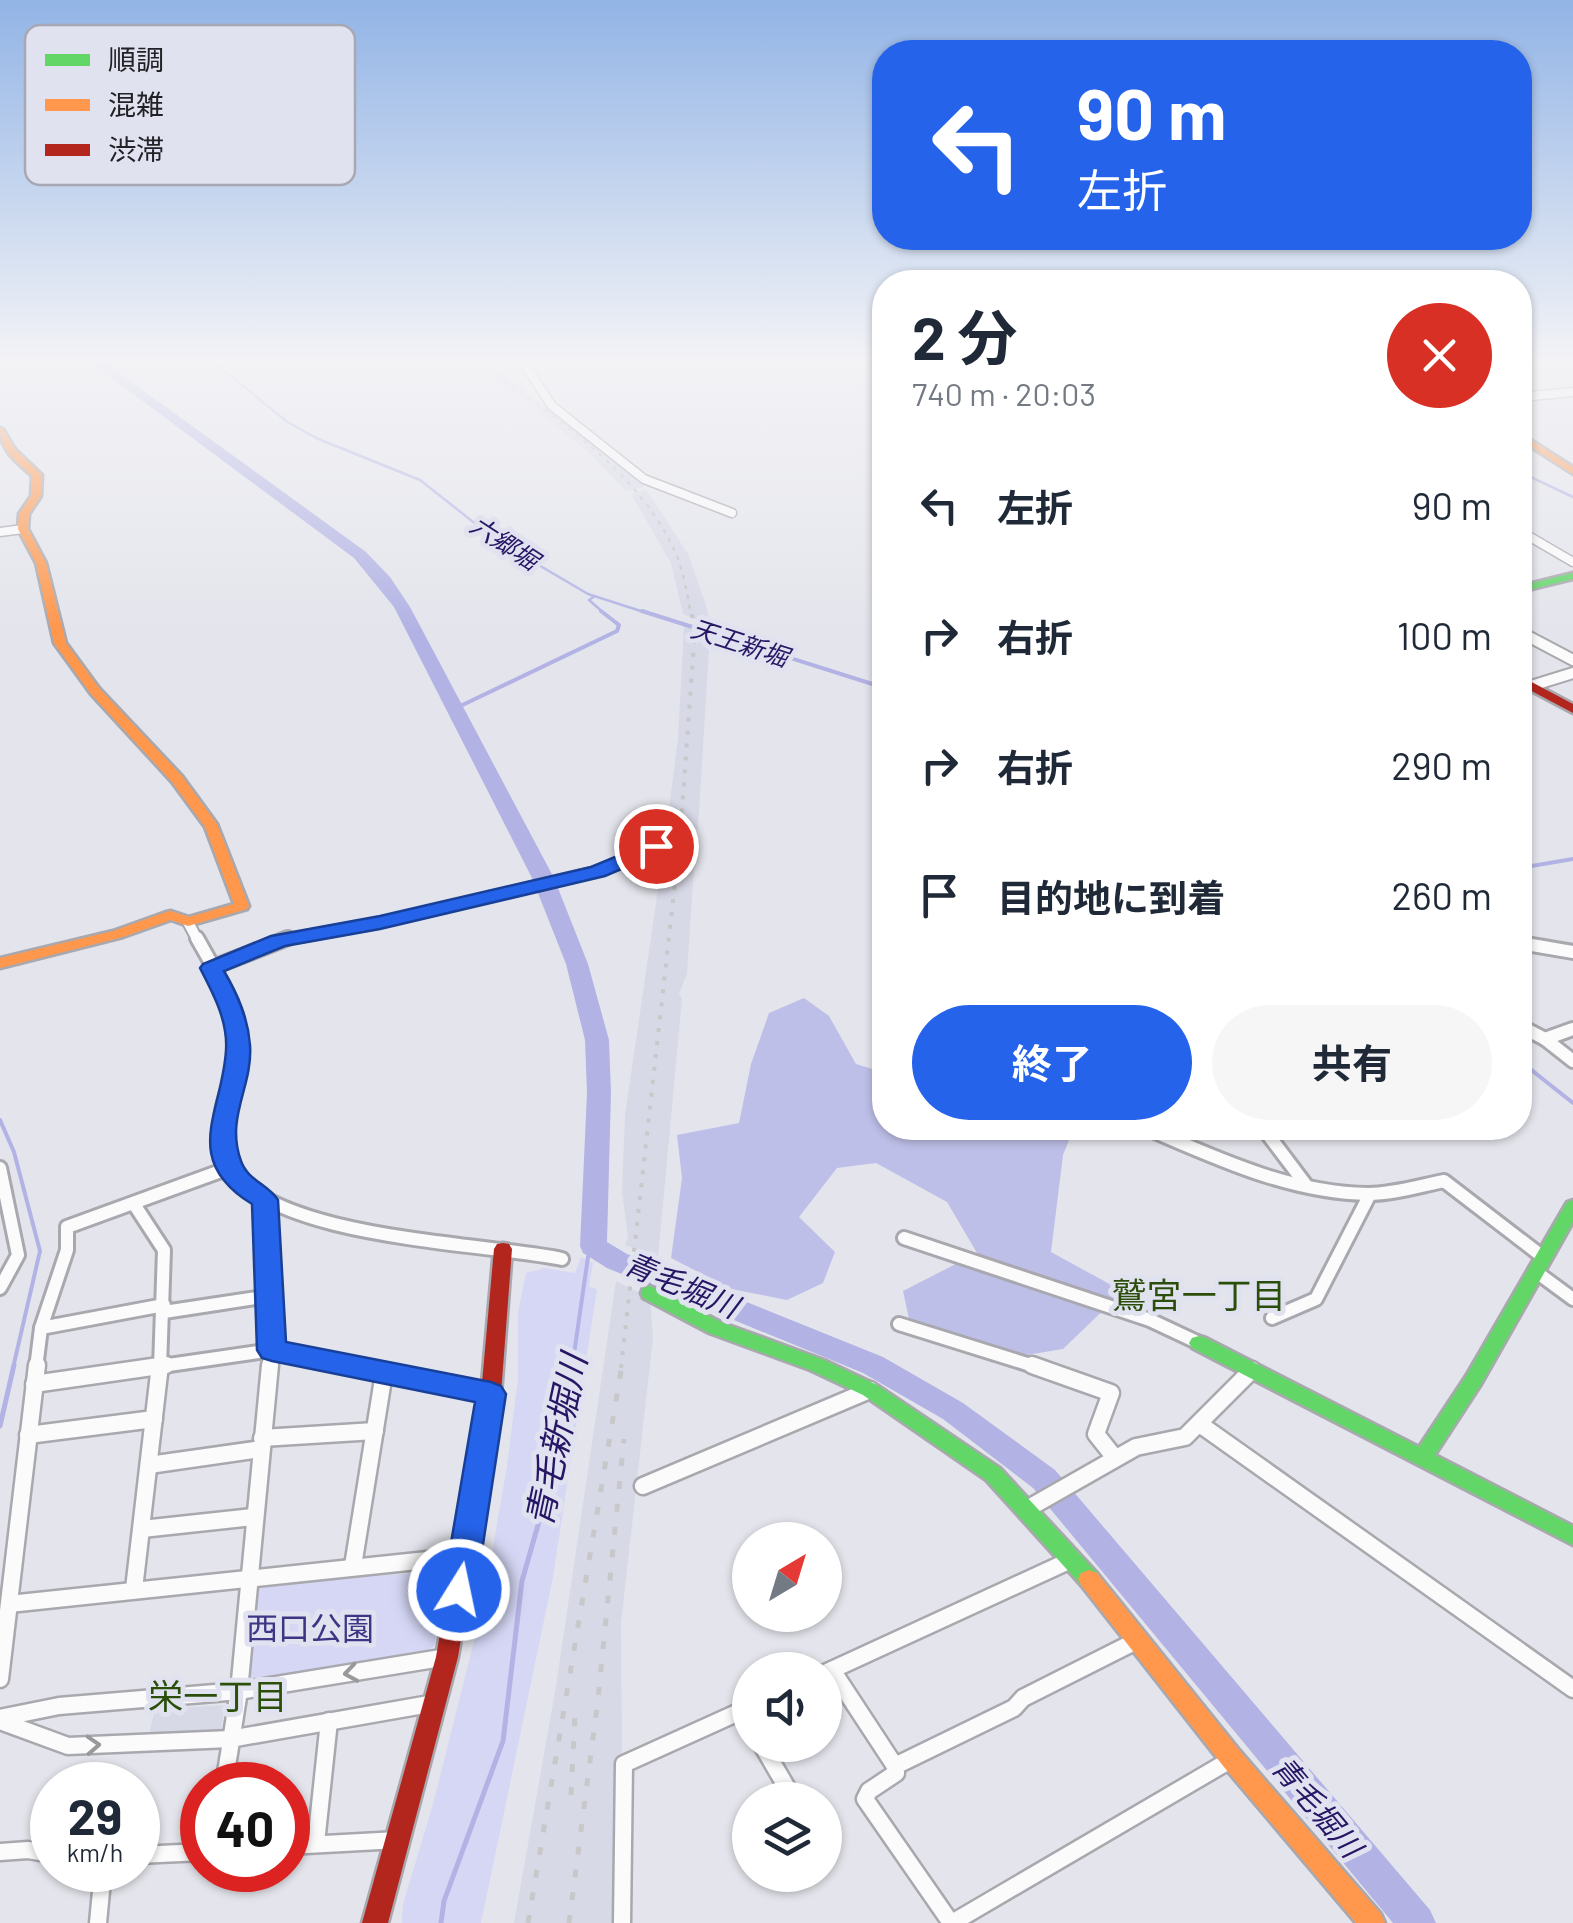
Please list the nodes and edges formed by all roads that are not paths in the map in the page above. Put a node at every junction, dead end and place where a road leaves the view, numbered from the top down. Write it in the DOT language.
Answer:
graph roads {
  1 [pos="11,452"];
  2 [pos="609,452"];
  3 [pos="1548,452"];
  4 [pos="1573,468"];
  5 [pos="732,512"];
  6 [pos="23,530"];
  7 [pos="1,531"];
  8 [pos="1532,538"];
  9 [pos="1573,562"];
  10 [pos="1573,576"];
  11 [pos="1532,586"];
  12 [pos="1532,638"];
  13 [pos="1573,660"];
  14 [pos="1573,673"];
  15 [pos="1532,682"];
  16 [pos="1532,687"];
  17 [pos="1573,710"];
  18 [pos="656,846"];
  19 [pos="188,922"];
  20 [pos="1532,945"];
  21 [pos="1573,952"];
  22 [pos="0,963"];
  23 [pos="211,968"];
  24 [pos="1573,1029"];
  25 [pos="1532,1033"];
  26 [pos="1545,1040"];
  27 [pos="1573,1061"];
  28 [pos="1174,1140"];
  29 [pos="1272,1140"];
  30 [pos="230,1168"];
  31 [pos="2,1178"];
  32 [pos="1306,1185"];
  33 [pos="1370,1194"];
  34 [pos="265,1200"];
  35 [pos="134,1204"];
  36 [pos="1573,1206"];
  37 [pos="904,1238"];
  38 [pos="503,1249"];
  39 [pos="562,1259"];
  40 [pos="1539,1264"];
  41 [pos="0,1286"];
  42 [pos="650,1293"];
  43 [pos="269,1296"];
  44 [pos="1573,1299"];
  45 [pos="164,1309"];
  46 [pos="1272,1318"];
  47 [pos="899,1324"];
  48 [pos="41,1328"];
  49 [pos="1199,1343"];
  50 [pos="272,1350"];
  51 [pos="160,1366"];
  52 [pos="1252,1370"];
  53 [pos="384,1373"];
  54 [pos="34,1384"];
  55 [pos="870,1390"];
  56 [pos="491,1394"];
  57 [pos="154,1419"];
  58 [pos="1201,1425"];
  59 [pos="374,1431"];
  60 [pos="28,1435"];
  61 [pos="262,1444"];
  62 [pos="1115,1458"];
  63 [pos="1422,1459"];
  64 [pos="149,1465"];
  65 [pos="643,1486"];
  66 [pos="1031,1507"];
  67 [pos="254,1517"];
  68 [pos="142,1529"];
  69 [pos="1573,1536"];
  70 [pos="465,1556"];
  71 [pos="1074,1559"];
  72 [pos="353,1566"];
  73 [pos="247,1578"];
  74 [pos="134,1589"];
  75 [pos="9,1604"];
  76 [pos="1138,1640"];
  77 [pos="447,1657"];
  78 [pos="842,1665"];
  79 [pos="0,1679"];
  80 [pos="1573,1689"];
  81 [pos="842,1690"];
  82 [pos="239,1692"];
  83 [pos="435,1702"];
  84 [pos="0,1719"];
  85 [pos="732,1720"];
  86 [pos="329,1721"];
  87 [pos="230,1738"];
  88 [pos="1232,1758"];
  89 [pos="227,1762"];
  90 [pos="895,1766"];
  91 [pos="399,1840"];
  92 [pos="310,1844"];
  93 [pos="316,1844"];
  94 [pos="30,1850"];
  95 [pos="0,1852"];
  96 [pos="101,1892"];
  97 [pos="98,1923"];
  98 [pos="375,1923"];
  99 [pos="622,1923"];
  100 [pos="951,1923"];
  101 [pos="1372,1923"];
  1 -- 6 [label="street"];
  2 -- 5 [label="street"];
  3 -- 4 [label="street"];
  6 -- 7 [label="street"];
  6 -- 19 [label="street"];
  8 -- 9 [label="street"];
  10 -- 11 [label="street"];
  12 -- 13 [label="street"];
  14 -- 15 [label="street"];
  16 -- 17 [label="street"];
  18 -- 23 [label="street"];
  19 -- 22 [label="street"];
  19 -- 23 [label="street"];
  20 -- 21 [label="street"];
  23 -- 30 [label="street"];
  24 -- 26 [label="street"];
  25 -- 26 [label="street"];
  26 -- 27 [label="street"];
  28 -- 32 [label="street"];
  29 -- 32 [label="street"];
  30 -- 34 [label="street"];
  30 -- 35 [label="street"];
  31 -- 41 [label="street"];
  32 -- 33 [label="street"];
  33 -- 40 [label="street"];
  33 -- 46 [label="street"];
  34 -- 38 [label="street"];
  34 -- 43 [label="street"];
  35 -- 45 [label="street"];
  35 -- 48 [label="street"];
  36 -- 40 [label="street"];
  37 -- 49 [label="street"];
  38 -- 39 [label="street"];
  38 -- 56 [label="street"];
  40 -- 44 [label="street"];
  40 -- 63 [label="street"];
  42 -- 55 [label="street"];
  43 -- 45 [label="street"];
  43 -- 50 [label="street"];
  45 -- 48 [label="street"];
  45 -- 51 [label="street"];
  47 -- 62 [label="street"];
  48 -- 54 [label="street"];
  49 -- 52 [label="street"];
  50 -- 51 [label="street"];
  50 -- 53 [label="street"];
  50 -- 61 [label="street"];
  51 -- 54 [label="street"];
  51 -- 57 [label="street"];
  52 -- 58 [label="street"];
  52 -- 63 [label="street"];
  53 -- 56 [label="street"];
  53 -- 59 [label="street"];
  54 -- 60 [label="street"];
  55 -- 65 [label="street"];
  55 -- 66 [label="street"];
  56 -- 70 [label="street"];
  57 -- 60 [label="street"];
  57 -- 64 [label="street"];
  58 -- 62 [label="street"];
  58 -- 80 [label="street"];
  59 -- 61 [label="street"];
  59 -- 72 [label="street"];
  60 -- 75 [label="street"];
  61 -- 64 [label="street"];
  61 -- 67 [label="street"];
  62 -- 66 [label="street"];
  63 -- 69 [label="street"];
  64 -- 68 [label="street"];
  66 -- 71 [label="street"];
  67 -- 68 [label="street"];
  67 -- 73 [label="street"];
  68 -- 74 [label="street"];
  70 -- 72 [label="street"];
  70 -- 77 [label="street"];
  71 -- 76 [label="street"];
  71 -- 78 [label="street"];
  72 -- 73 [label="street"];
  73 -- 74 [label="street"];
  73 -- 82 [label="street"];
  74 -- 75 [label="street"];
  75 -- 79 [label="street"];
  76 -- 88 [label="street"];
  76 -- 90 [label="street"];
  77 -- 82 [label="street, one-way"];
  77 -- 83 [label="street"];
  81 -- 90 [label="street"];
  82 -- 84 [label="street"];
  82 -- 87 [label="street"];
  83 -- 86 [label="street"];
  83 -- 91 [label="street"];
  84 -- 87 [label="street, one-way"];
  85 -- 99 [label="street"];
  86 -- 87 [label="street"];
  86 -- 93 [label="street"];
  87 -- 89 [label="street"];
  88 -- 100 [label="street"];
  88 -- 101 [label="street"];
  90 -- 100 [label="street"];
  91 -- 93 [label="street"];
  91 -- 98 [label="street"];
  92 -- 93 [label="street"];
  94 -- 95 [label="street"];
  96 -- 97 [label="street"];
}
